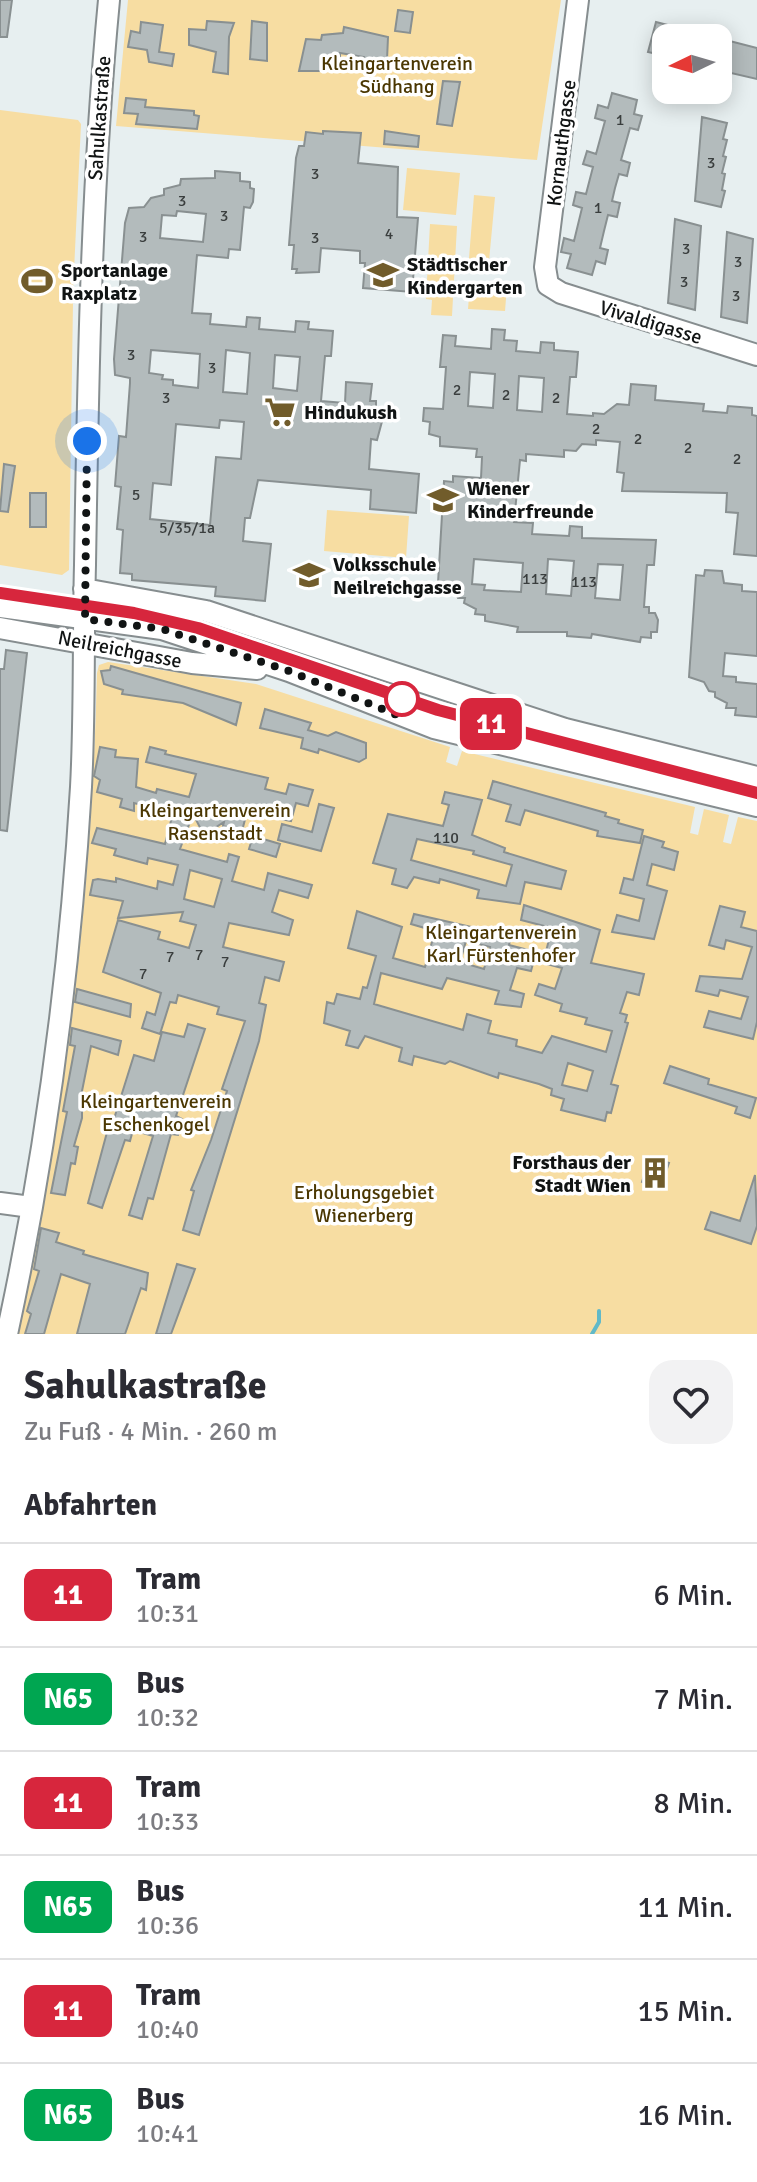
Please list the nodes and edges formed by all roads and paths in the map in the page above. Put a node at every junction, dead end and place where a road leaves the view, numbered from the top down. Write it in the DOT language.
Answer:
graph roads {
  1 [pos="109,0"];
  2 [pos="578,0"];
  3 [pos="548,285"];
  4 [pos="757,355"];
  5 [pos="84,589"];
  6 [pos="0,607"];
  7 [pos="85,619"];
  8 [pos="0,628"];
  9 [pos="86,643"];
  10 [pos="289,671"];
  11 [pos="757,777"];
  12 [pos="757,806"];
  13 [pos="0,1203"];
  14 [pos="31,1207"];
  15 [pos="7,1334"];
  1 -- 5 [label="street, Sahulkastraße"];
  2 -- 3 [label="street, Kornauthgasse"];
  3 -- 4 [label="street, Vivaldigasse"];
  5 -- 7 [label="street, Sahulkastraße"];
  5 -- 11 [label="street"];
  6 -- 7 [label="street, Neilreichgasse"];
  7 -- 9 [label="street, Sahulkastraße"];
  7 -- 10 [label="street, Neilreichgasse"];
  8 -- 9 [label="street, Neilreichgasse"];
  9 -- 10 [label="street, Neilreichgasse"];
  9 -- 14 [label="street, Sahulkastraße"];
  10 -- 12 [label="street, Neilreichgasse"];
  13 -- 14 [label="street"];
  14 -- 15 [label="street, Sahulkastraße"];
}
